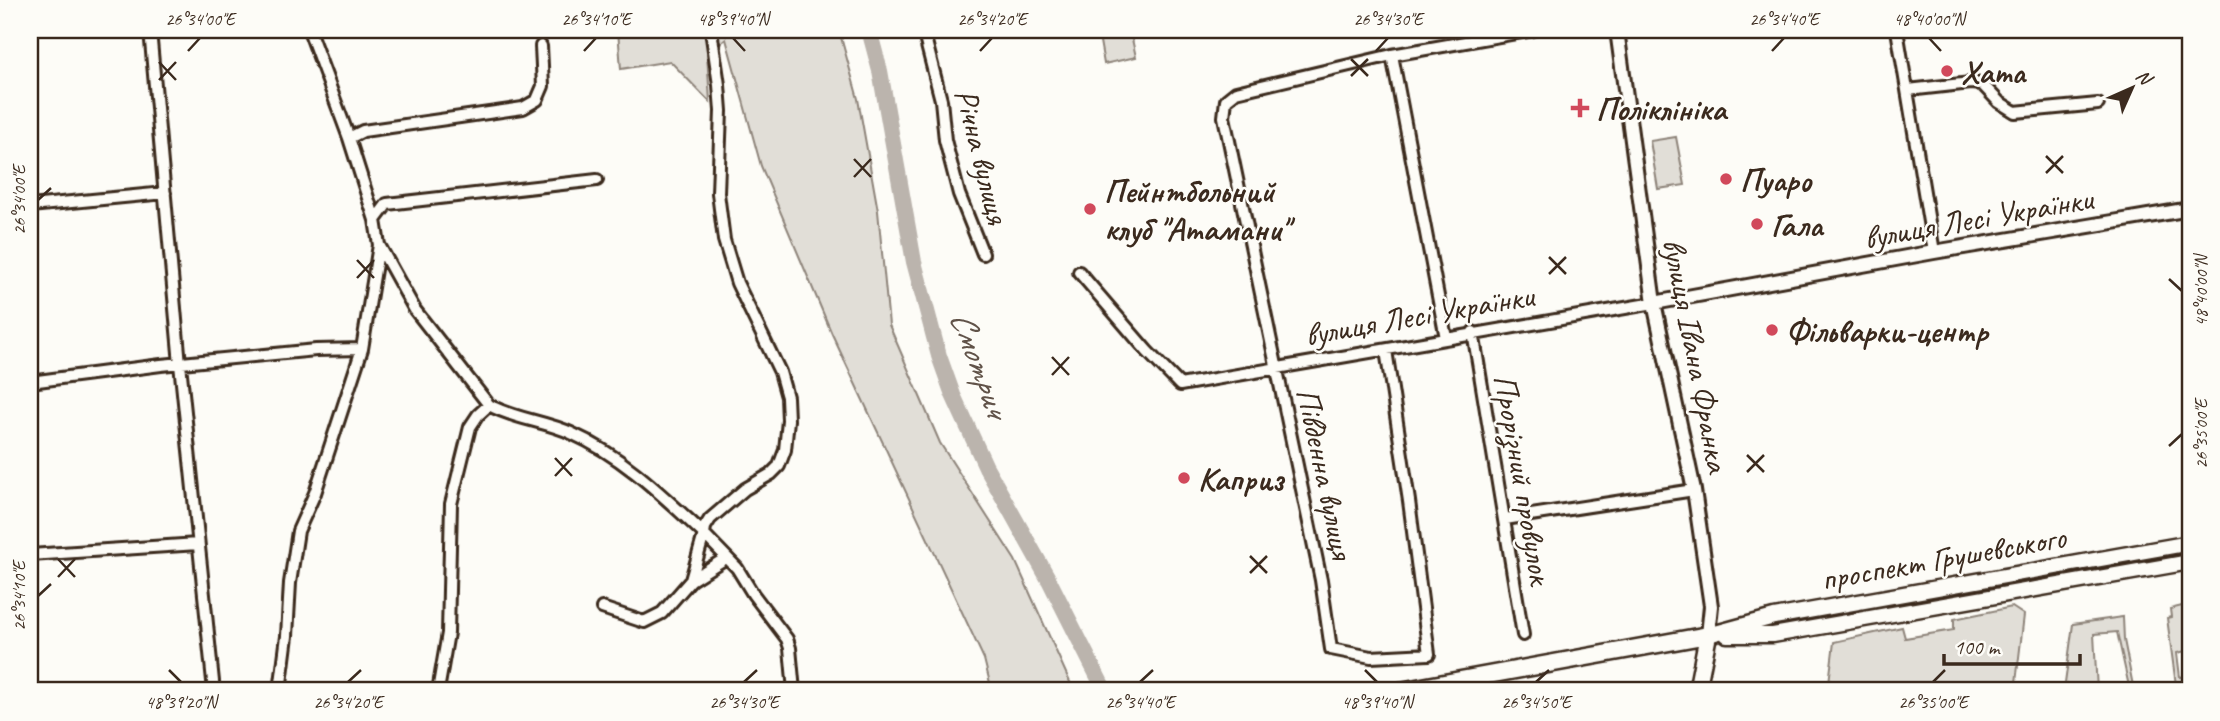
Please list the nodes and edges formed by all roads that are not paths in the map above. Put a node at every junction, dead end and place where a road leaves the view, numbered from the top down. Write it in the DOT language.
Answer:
graph roads {
  1 [pos="150,30"];
  2 [pos="309,30"];
  3 [pos="711,30"];
  4 [pos="923,30"];
  5 [pos="1533,30"];
  6 [pos="1617,30"];
  7 [pos="1896,30"];
  8 [pos="2188,30"];
  9 [pos="2190,42"];
  10 [pos="541,46"];
  11 [pos="1392,55"];
  12 [pos="1908,90"];
  13 [pos="2098,104"];
  14 [pos="349,138"];
  15 [pos="597,180"];
  16 [pos="164,193"];
  17 [pos="30,206"];
  18 [pos="2190,209"];
  19 [pos="375,220"];
  20 [pos="379,245"];
  21 [pos="1934,252"];
  22 [pos="982,254"];
  23 [pos="1079,272"];
  24 [pos="1654,303"];
  25 [pos="1473,332"];
  26 [pos="1446,338"];
  27 [pos="362,349"];
  28 [pos="1386,350"];
  29 [pos="180,364"];
  30 [pos="1277,368"];
  31 [pos="30,382"];
  32 [pos="489,405"];
  33 [pos="1694,490"];
  34 [pos="1506,519"];
  35 [pos="704,534"];
  36 [pos="2190,543"];
  37 [pos="198,544"];
  38 [pos="30,555"];
  39 [pos="726,558"];
  40 [pos="2190,562"];
  41 [pos="691,580"];
  42 [pos="602,608"];
  43 [pos="1523,635"];
  44 [pos="1708,635"];
  45 [pos="214,691"];
  46 [pos="280,691"];
  47 [pos="438,691"];
  48 [pos="794,691"];
  49 [pos="1399,691"];
  50 [pos="1697,691"];
  1 -- 16 [label="street"];
  2 -- 14 [label="street"];
  3 -- 35 [label="street"];
  4 -- 22 [label="street, Річна вулиця"];
  5 -- 11 [label="street"];
  6 -- 24 [label="street, вулиця Івана Франка"];
  7 -- 12 [label="street"];
  8 -- 9 [label="street"];
  10 -- 14 [label="street"];
  11 -- 26 [label="street"];
  11 -- 30 [label="street, Південна вулиця"];
  12 -- 13 [label="street"];
  12 -- 21 [label="street"];
  14 -- 19 [label="street"];
  15 -- 19 [label="street"];
  16 -- 17 [label="street"];
  16 -- 29 [label="street"];
  18 -- 21 [label="street, вулиця Лесі Українки"];
  19 -- 20 [label="street"];
  20 -- 27 [label="street"];
  20 -- 32 [label="street"];
  21 -- 24 [label="street, вулиця Лесі Українки"];
  23 -- 30 [label="street, вулиця Лесі Українки"];
  24 -- 25 [label="street, вулиця Лесі Українки"];
  24 -- 33 [label="street, вулиця Івана Франка"];
  25 -- 26 [label="street, вулиця Лесі Українки"];
  25 -- 34 [label="street, Прорізний провулок"];
  26 -- 28 [label="street, вулиця Лесі Українки"];
  27 -- 29 [label="street"];
  27 -- 46 [label="street"];
  28 -- 30 [label="street, вулиця Лесі Українки"];
  28 -- 30 [label="street, Південна вулиця"];
  29 -- 31 [label="street"];
  29 -- 37 [label="street"];
  32 -- 35 [label="street"];
  32 -- 47 [label="street"];
  33 -- 34 [label="street"];
  33 -- 44 [label="street, вулиця Івана Франка"];
  34 -- 43 [label="street, Прорізний провулок"];
  35 -- 39 [label="street"];
  35 -- 41 [label="street"];
  36 -- 44 [label="main road, проспект Грушевського"];
  37 -- 38 [label="street"];
  37 -- 45 [label="street"];
  39 -- 41 [label="street"];
  39 -- 48 [label="street"];
  40 -- 44 [label="main road, проспект Грушевського"];
  41 -- 42 [label="street"];
  44 -- 49 [label="main road, проспект Грушевського"];
  44 -- 50 [label="main road, вулиця Івана Франка"];
}
